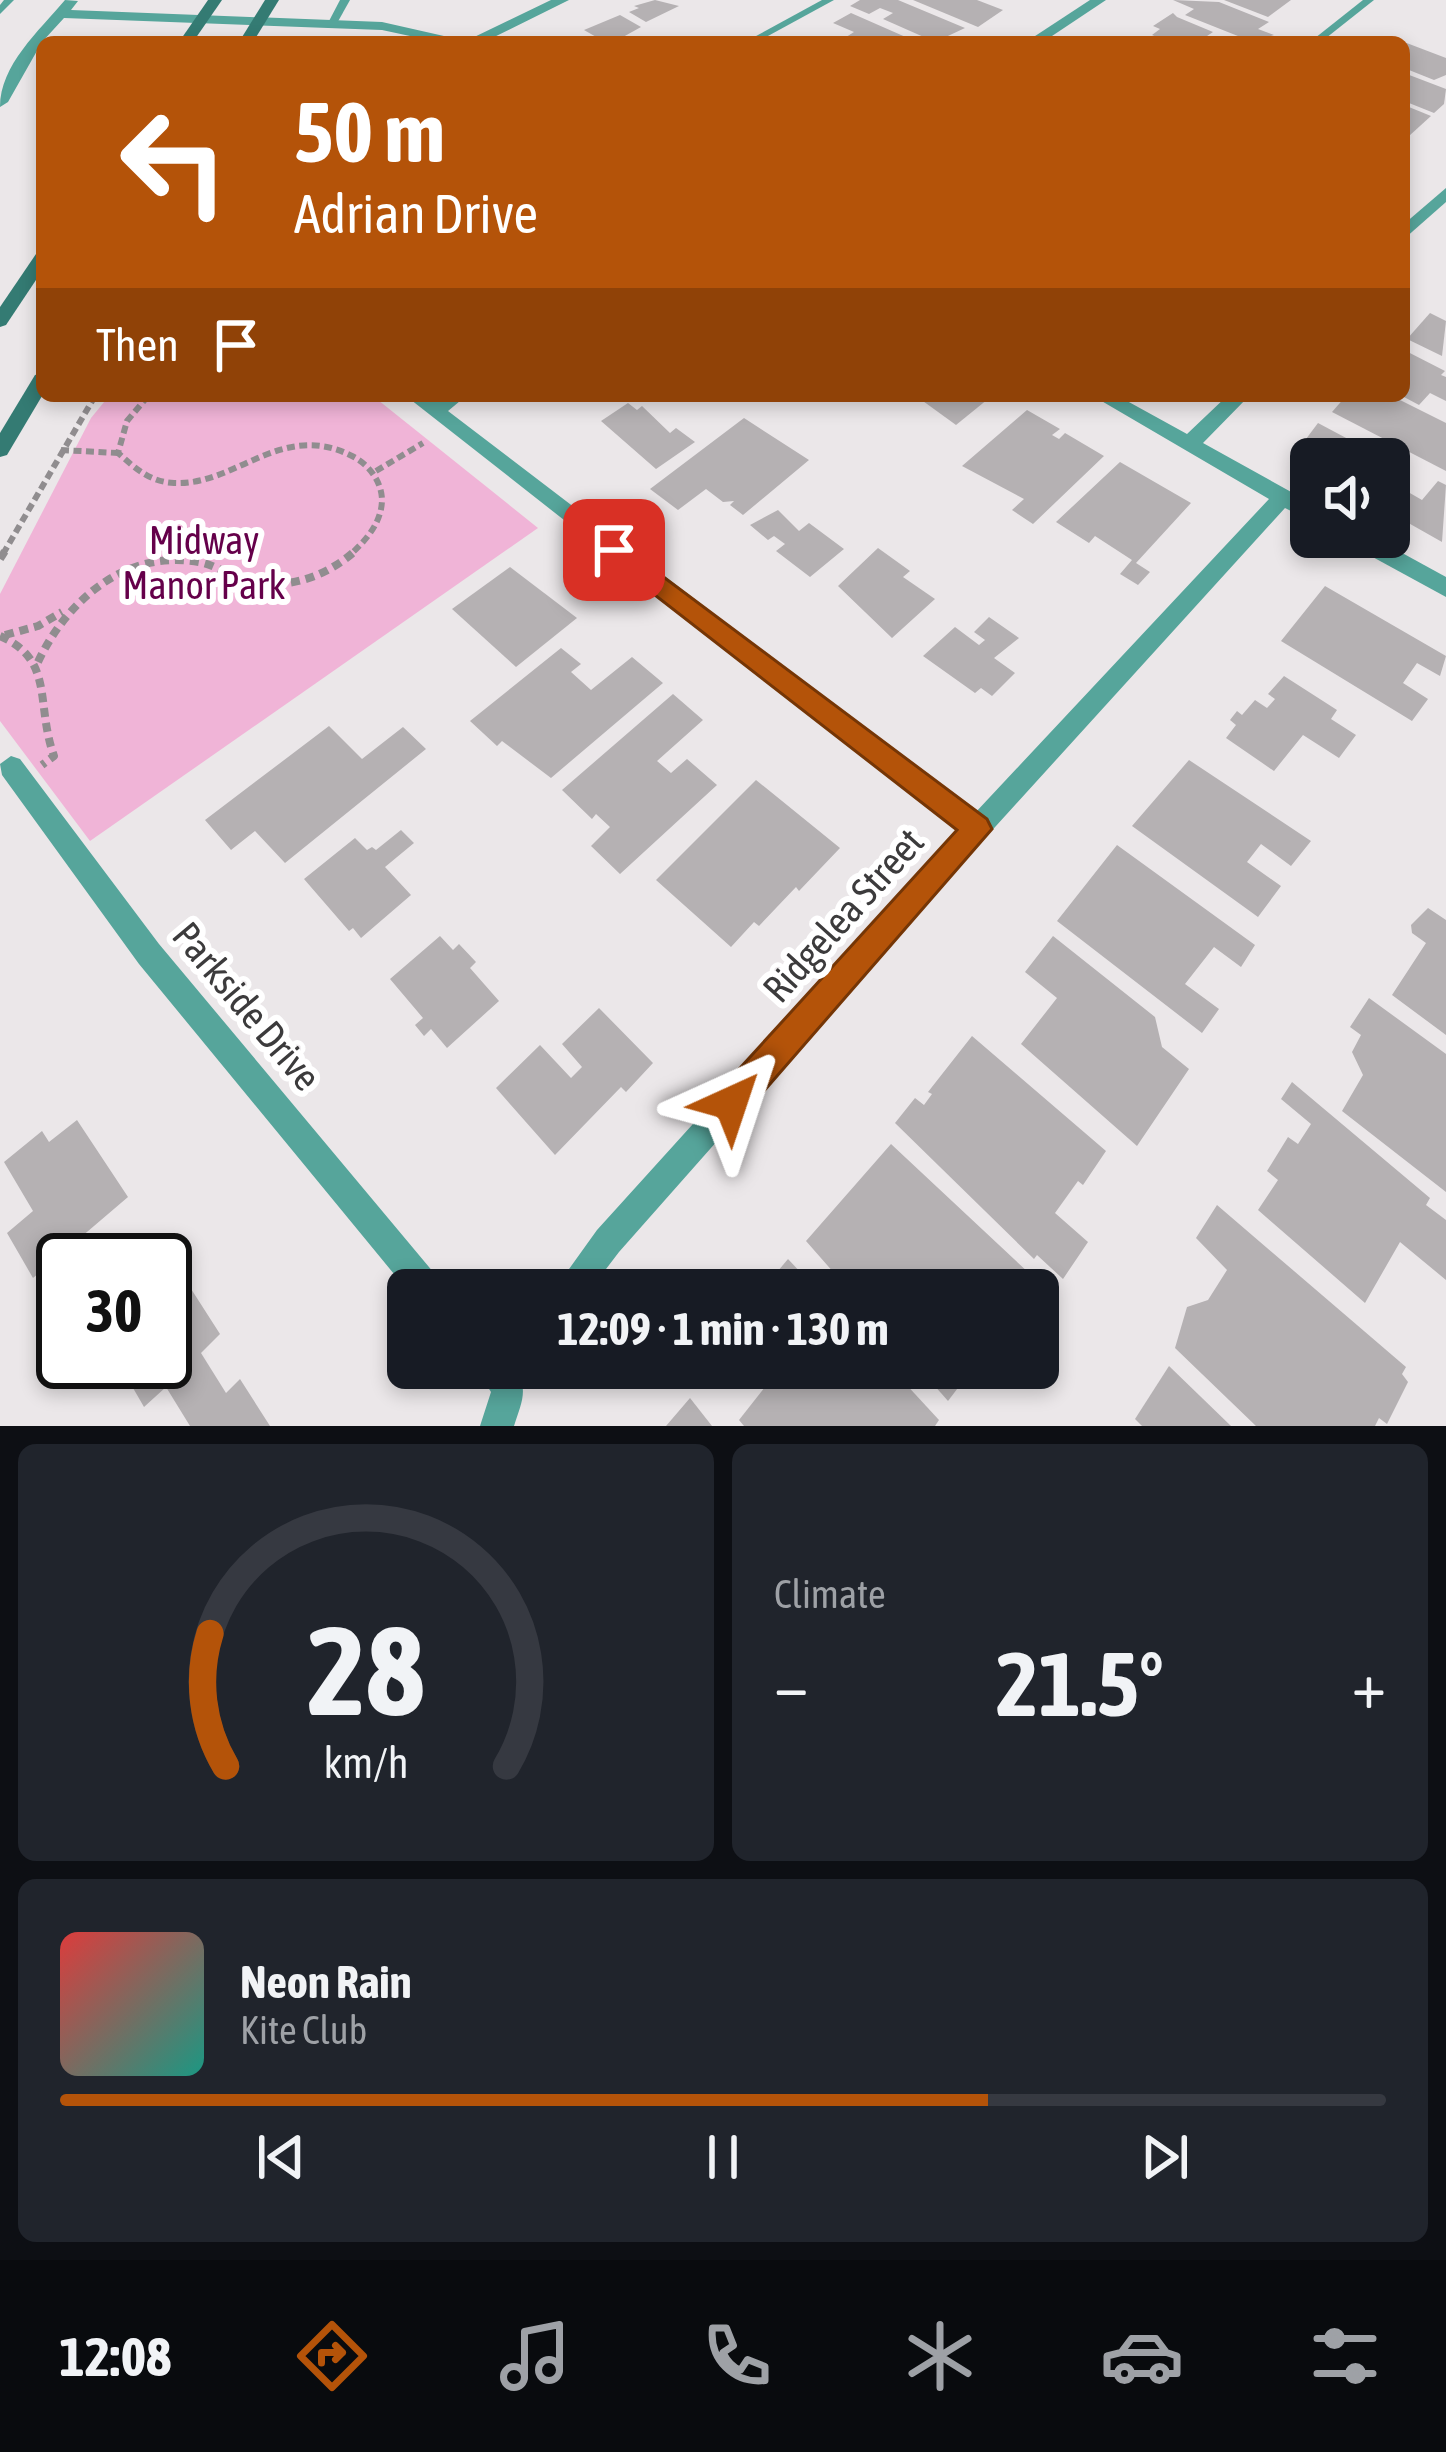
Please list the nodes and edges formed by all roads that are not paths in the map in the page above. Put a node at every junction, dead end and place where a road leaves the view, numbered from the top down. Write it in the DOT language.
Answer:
graph roads {
  1 [pos="9,0"];
  2 [pos="72,0"];
  3 [pos="215,0"];
  4 [pos="272,0"];
  5 [pos="345,0"];
  6 [pos="562,0"];
  7 [pos="829,0"];
  8 [pos="1099,0"];
  9 [pos="1369,0"];
  10 [pos="0,11"];
  11 [pos="61,14"];
  12 [pos="201,20"];
  13 [pos="258,22"];
  14 [pos="333,23"];
  15 [pos="43,36"];
  16 [pos="190,36"];
  17 [pos="250,36"];
  18 [pos="436,36"];
  19 [pos="485,36"];
  20 [pos="761,36"];
  21 [pos="1042,36"];
  22 [pos="1323,36"];
  23 [pos="36,44"];
  24 [pos="0,102"];
  25 [pos="1446,193"];
  26 [pos="1410,228"];
  27 [pos="36,267"];
  28 [pos="0,321"];
  29 [pos="36,390"];
  30 [pos="1114,402"];
  31 [pos="1233,402"];
  32 [pos="425,403"];
  33 [pos="1190,445"];
  34 [pos="0,450"];
  35 [pos="1283,497"];
  36 [pos="1290,501"];
  37 [pos="1392,558"];
  38 [pos="1446,588"];
  39 [pos="16,774"];
  40 [pos="977,829"];
  41 [pos="410,1269"];
  42 [pos="586,1269"];
  43 [pos="504,1389"];
  44 [pos="497,1426"];
  1 -- 10 [label="lane"];
  2 -- 11 [label="street"];
  3 -- 12 [label="main road"];
  4 -- 13 [label="main road"];
  5 -- 14 [label="lane"];
  6 -- 19 [label="street"];
  7 -- 20 [label="lane"];
  8 -- 21 [label="street"];
  9 -- 22 [label="lane"];
  11 -- 12 [label="street"];
  11 -- 15 [label="street"];
  12 -- 13 [label="street"];
  12 -- 16 [label="main road"];
  13 -- 14 [label="street"];
  13 -- 17 [label="main road"];
  14 -- 18 [label="street"];
  23 -- 24 [label="street"];
  25 -- 26 [label="street"];
  27 -- 28 [label="main road"];
  29 -- 34 [label="main road"];
  30 -- 33 [label="street"];
  31 -- 33 [label="street"];
  32 -- 40 [label="street"];
  33 -- 35 [label="street"];
  35 -- 36 [label="street"];
  35 -- 40 [label="street, Ridgelea Street"];
  37 -- 38 [label="street"];
  39 -- 41 [label="street, Parkside Drive"];
  40 -- 42 [label="street, Ridgelea Street"];
  43 -- 44 [label="street"];
}
